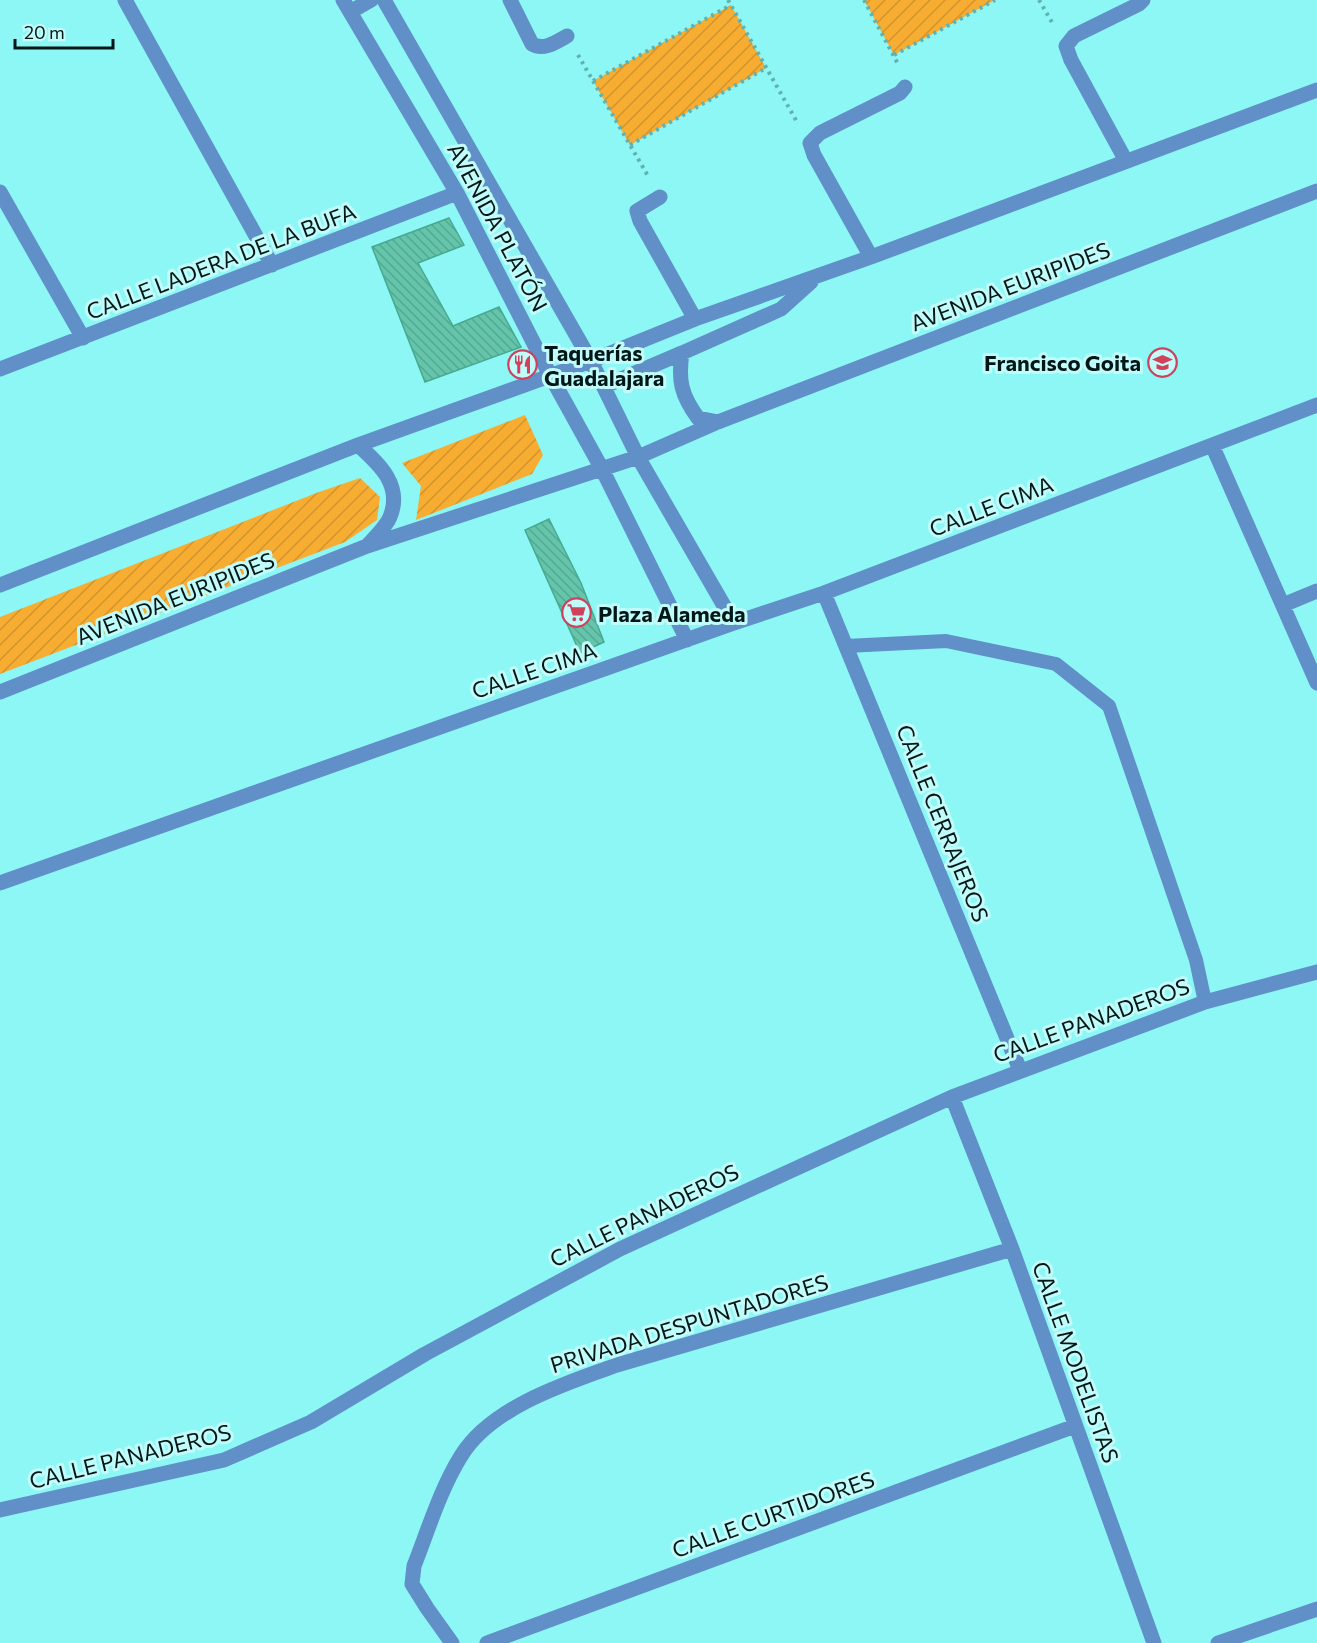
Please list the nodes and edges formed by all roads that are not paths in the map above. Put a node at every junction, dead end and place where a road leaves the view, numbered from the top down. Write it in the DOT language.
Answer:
graph roads {
  1 [pos="124,0"];
  2 [pos="371,0"];
  3 [pos="384,0"];
  4 [pos="510,0"];
  5 [pos="1143,0"];
  6 [pos="346,6"];
  7 [pos="567,36"];
  8 [pos="905,87"];
  9 [pos="1317,90"];
  10 [pos="1126,161"];
  11 [pos="1317,191"];
  12 [pos="0,192"];
  13 [pos="457,193"];
  14 [pos="660,197"];
  15 [pos="870,257"];
  16 [pos="272,265"];
  17 [pos="818,276"];
  18 [pos="695,319"];
  19 [pos="83,338"];
  20 [pos="682,352"];
  21 [pos="591,361"];
  22 [pos="0,369"];
  23 [pos="550,375"];
  24 [pos="605,386"];
  25 [pos="1317,405"];
  26 [pos="718,422"];
  27 [pos="358,445"];
  28 [pos="1212,446"];
  29 [pos="638,457"];
  30 [pos="602,468"];
  31 [pos="367,546"];
  32 [pos="0,585"];
  33 [pos="1317,591"];
  34 [pos="824,593"];
  35 [pos="1283,605"];
  36 [pos="734,623"];
  37 [pos="687,640"];
  38 [pos="846,646"];
  39 [pos="1310,650"];
  40 [pos="1317,683"];
  41 [pos="0,692"];
  42 [pos="0,883"];
  43 [pos="1317,972"];
  44 [pos="1205,1002"];
  45 [pos="1020,1070"];
  46 [pos="952,1097"];
  47 [pos="1012,1249"];
  48 [pos="1075,1426"];
  49 [pos="0,1510"];
  50 [pos="1317,1609"];
  51 [pos="452,1643"];
  52 [pos="487,1643"];
  53 [pos="1155,1643"];
  54 [pos="1218,1643"];
  1 -- 16 [label="street"];
  2 -- 6 [label="street"];
  3 -- 21 [label="street, AVENIDA PLATÓN"];
  4 -- 7 [label="street"];
  5 -- 10 [label="street"];
  6 -- 13 [label="street, AVENIDA PLATÓN"];
  8 -- 15 [label="street"];
  9 -- 10 [label="street"];
  10 -- 15 [label="street"];
  11 -- 26 [label="street, AVENIDA EURIPIDES"];
  12 -- 19 [label="street"];
  13 -- 16 [label="street, CALLE LADERA DE LA BUFA"];
  13 -- 23 [label="street, AVENIDA PLATÓN"];
  14 -- 18 [label="street"];
  15 -- 17 [label="street"];
  16 -- 19 [label="street, CALLE LADERA DE LA BUFA"];
  17 -- 18 [label="street"];
  17 -- 20 [label="street"];
  18 -- 21 [label="street"];
  19 -- 22 [label="street, CALLE LADERA DE LA BUFA"];
  20 -- 24 [label="street"];
  20 -- 26 [label="street"];
  21 -- 23 [label="street"];
  21 -- 24 [label="street, AVENIDA PLATÓN"];
  23 -- 27 [label="street"];
  23 -- 30 [label="street, AVENIDA PLATÓN"];
  24 -- 29 [label="street, AVENIDA PLATÓN"];
  25 -- 28 [label="street, CALLE CIMA"];
  26 -- 29 [label="street, AVENIDA EURIPIDES"];
  27 -- 31 [label="street, AVENIDA EURIPIDES"];
  27 -- 32 [label="street"];
  28 -- 34 [label="street, CALLE CIMA"];
  28 -- 35 [label="street"];
  29 -- 30 [label="street, AVENIDA EURIPIDES"];
  29 -- 36 [label="street, AVENIDA PLATÓN"];
  30 -- 31 [label="street, AVENIDA EURIPIDES"];
  30 -- 37 [label="street, AVENIDA PLATÓN"];
  31 -- 41 [label="street, AVENIDA EURIPIDES"];
  33 -- 35 [label="street"];
  34 -- 36 [label="street, CALLE CIMA"];
  34 -- 38 [label="street, CALLE CERRAJEROS"];
  35 -- 39 [label="street"];
  36 -- 37 [label="street, CALLE CIMA"];
  37 -- 42 [label="street, CALLE CIMA"];
  38 -- 44 [label="lane"];
  38 -- 45 [label="street, CALLE CERRAJEROS"];
  39 -- 40 [label="street"];
  43 -- 44 [label="street, CALLE PANADEROS"];
  44 -- 45 [label="street, CALLE PANADEROS"];
  45 -- 46 [label="street, CALLE PANADEROS"];
  46 -- 47 [label="street, CALLE MODELISTAS"];
  46 -- 49 [label="street, CALLE PANADEROS"];
  47 -- 48 [label="street, CALLE MODELISTAS"];
  47 -- 51 [label="street, PRIVADA DESPUNTADORES"];
  48 -- 52 [label="street, CALLE CURTIDORES"];
  48 -- 53 [label="street, CALLE MODELISTAS"];
  50 -- 54 [label="street"];
}
